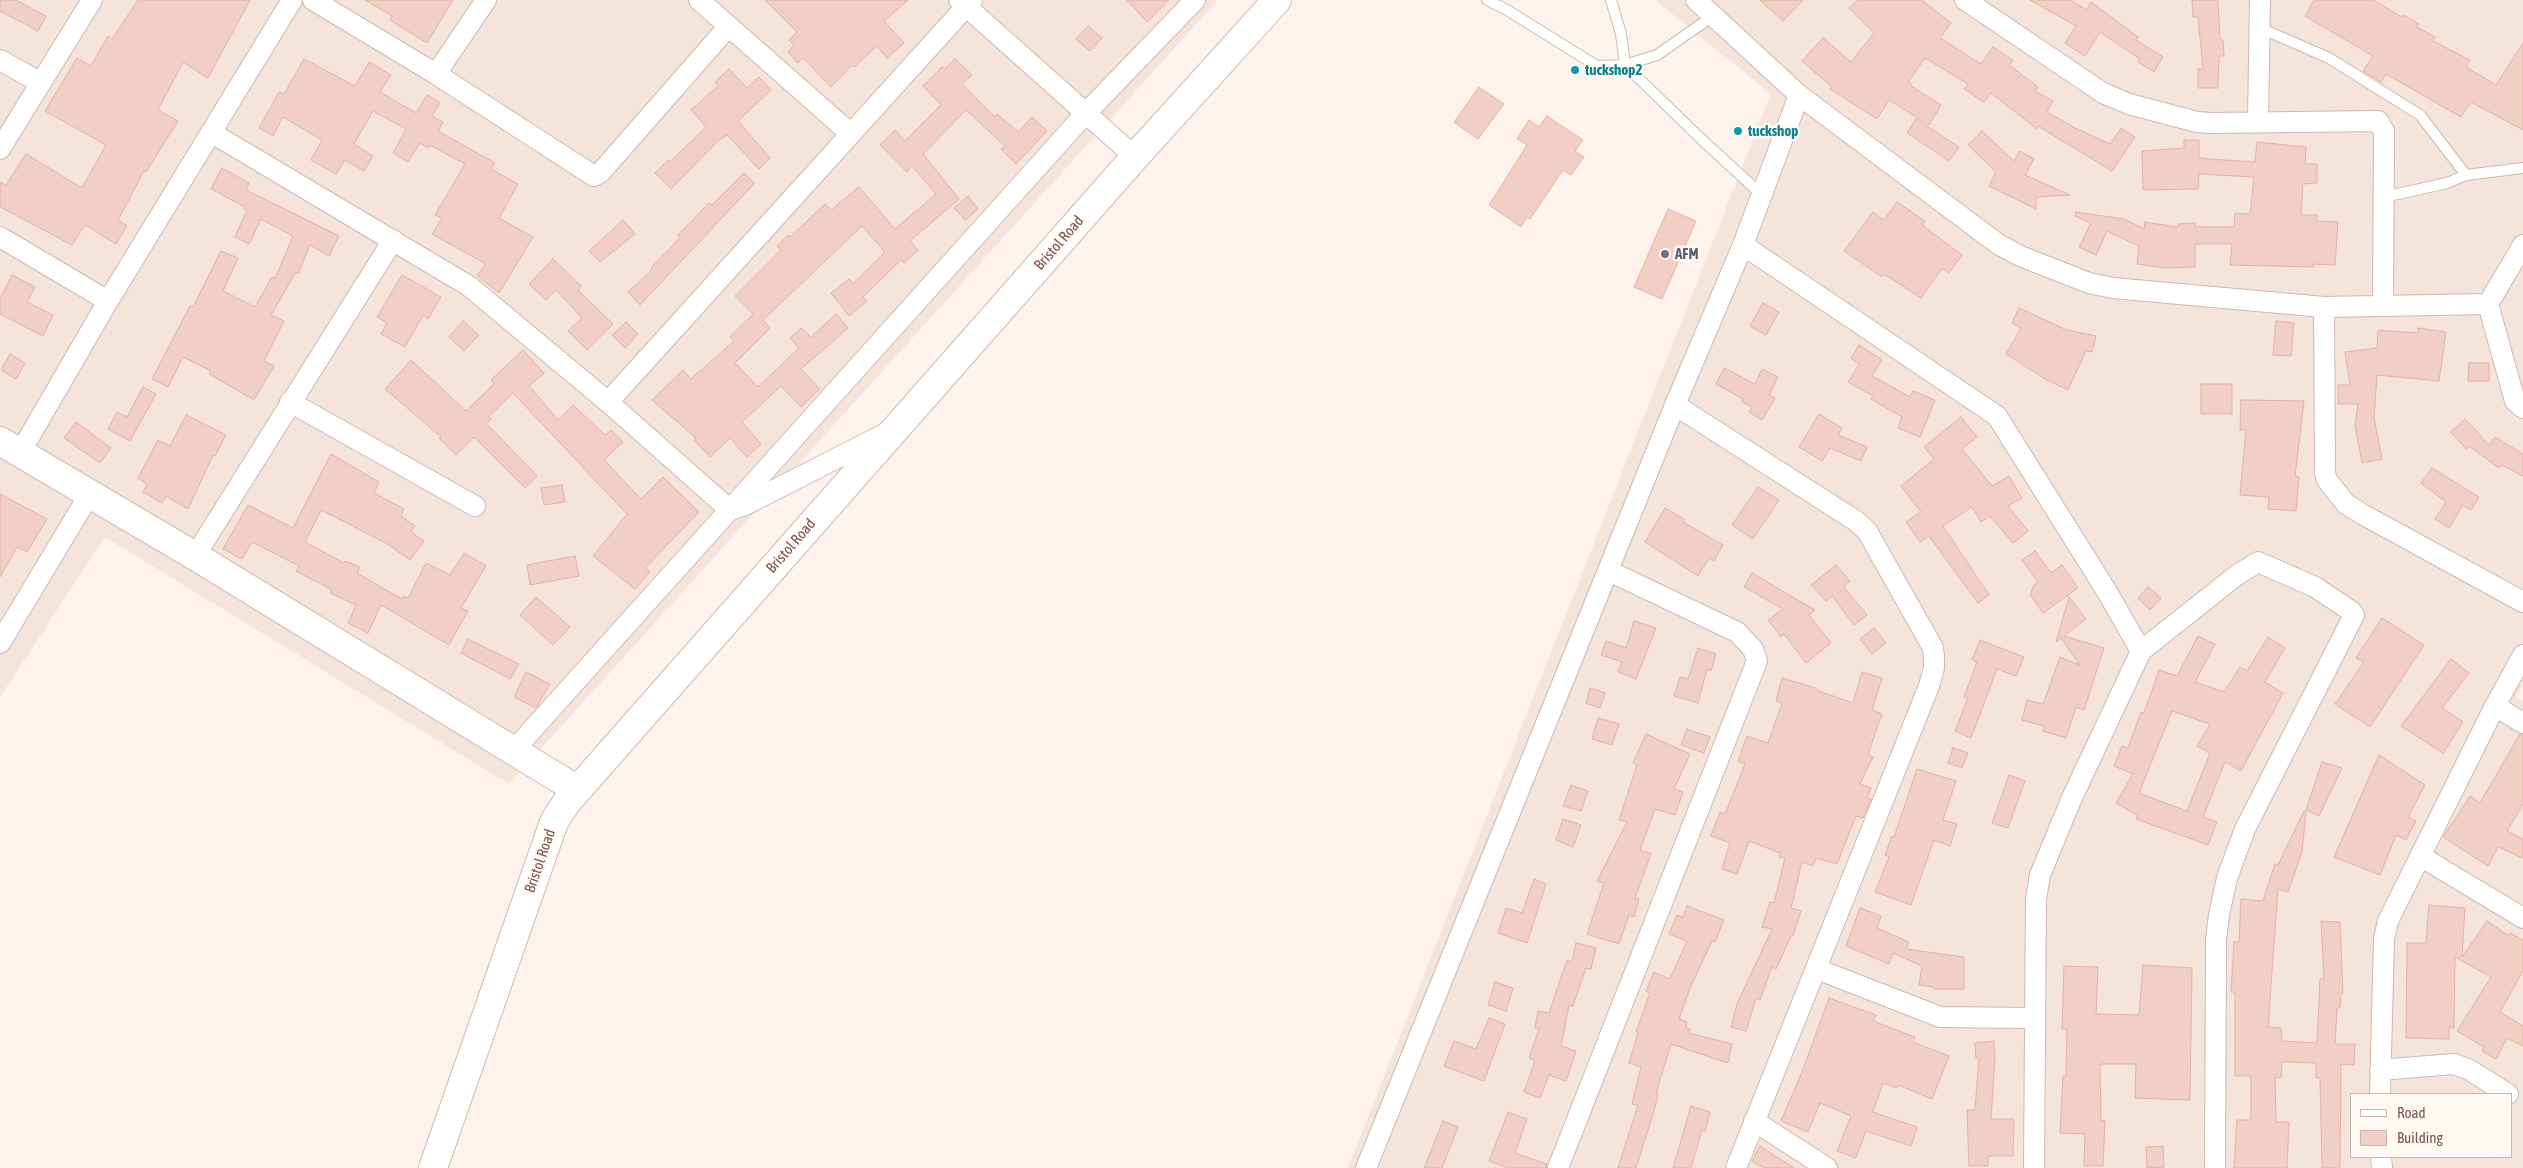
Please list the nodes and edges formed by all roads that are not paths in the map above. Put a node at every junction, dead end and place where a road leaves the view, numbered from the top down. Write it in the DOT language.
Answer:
graph roads {
  1 [pos="92,0"];
  2 [pos="292,0"];
  3 [pos="313,0"];
  4 [pos="486,0"];
  5 [pos="699,0"];
  6 [pos="1195,0"];
  7 [pos="1277,0"];
  8 [pos="1486,0"];
  9 [pos="1612,0"];
  10 [pos="1696,0"];
  11 [pos="1965,0"];
  12 [pos="2260,0"];
  13 [pos="965,2"];
  14 [pos="1713,16"];
  15 [pos="728,27"];
  16 [pos="2260,28"];
  17 [pos="0,60"];
  18 [pos="1625,65"];
  19 [pos="436,74"];
  20 [pos="41,83"];
  21 [pos="1799,95"];
  22 [pos="1086,114"];
  23 [pos="2258,122"];
  24 [pos="212,133"];
  25 [pos="851,134"];
  26 [pos="0,149"];
  27 [pos="1135,157"];
  28 [pos="2523,168"];
  29 [pos="2466,175"];
  30 [pos="1762,194"];
  31 [pos="2384,197"];
  32 [pos="0,237"];
  33 [pos="393,240"];
  34 [pos="2523,244"];
  35 [pos="1743,245"];
  36 [pos="108,301"];
  37 [pos="2488,304"];
  38 [pos="2383,305"];
  39 [pos="2324,307"];
  40 [pos="290,402"];
  41 [pos="608,402"];
  42 [pos="1676,406"];
  43 [pos="2523,408"];
  44 [pos="894,429"];
  45 [pos="10,447"];
  46 [pos="89,495"];
  47 [pos="474,506"];
  48 [pos="730,510"];
  49 [pos="195,556"];
  50 [pos="1609,571"];
  51 [pos="2523,602"];
  52 [pos="0,643"];
  53 [pos="2141,651"];
  54 [pos="2523,655"];
  55 [pos="2495,706"];
  56 [pos="2523,723"];
  57 [pos="514,750"];
  58 [pos="576,789"];
  59 [pos="2420,856"];
  60 [pos="2523,918"];
  61 [pos="1817,969"];
  62 [pos="2034,1018"];
  63 [pos="2380,1070"];
  64 [pos="2380,1093"];
  65 [pos="2506,1093"];
  66 [pos="1754,1122"];
  67 [pos="433,1168"];
  68 [pos="1366,1168"];
  69 [pos="1558,1168"];
  70 [pos="1736,1168"];
  71 [pos="1827,1168"];
  72 [pos="2034,1168"];
  73 [pos="2215,1168"];
  1 -- 20 [label="street"];
  2 -- 24 [label="street"];
  3 -- 19 [label="street"];
  4 -- 19 [label="street"];
  5 -- 15 [label="street"];
  6 -- 22 [label="street"];
  7 -- 27 [label="street, Bristol Road"];
  8 -- 18 [label="lane"];
  9 -- 18 [label="lane"];
  10 -- 14 [label="street"];
  11 -- 23 [label="street"];
  12 -- 16 [label="street"];
  13 -- 22 [label="street"];
  13 -- 25 [label="street"];
  14 -- 18 [label="lane"];
  14 -- 21 [label="street"];
  15 -- 19 [label="street"];
  15 -- 25 [label="street"];
  16 -- 23 [label="street"];
  16 -- 29 [label="lane"];
  17 -- 20 [label="street"];
  18 -- 30 [label="lane"];
  20 -- 26 [label="street"];
  21 -- 30 [label="street"];
  21 -- 39 [label="street"];
  22 -- 27 [label="street"];
  22 -- 48 [label="street"];
  23 -- 31 [label="street"];
  24 -- 33 [label="street"];
  24 -- 36 [label="street"];
  25 -- 41 [label="street"];
  27 -- 44 [label="street, Bristol Road"];
  28 -- 29 [label="lane"];
  29 -- 31 [label="lane"];
  30 -- 35 [label="street"];
  31 -- 38 [label="street"];
  32 -- 36 [label="street"];
  33 -- 40 [label="street"];
  33 -- 41 [label="street"];
  34 -- 37 [label="street"];
  35 -- 42 [label="street"];
  35 -- 53 [label="street"];
  36 -- 45 [label="street"];
  37 -- 38 [label="street"];
  37 -- 43 [label="street"];
  38 -- 39 [label="street"];
  39 -- 51 [label="street"];
  40 -- 47 [label="street"];
  40 -- 49 [label="street"];
  41 -- 48 [label="street"];
  42 -- 50 [label="street"];
  42 -- 61 [label="street"];
  44 -- 48 [label="street"];
  44 -- 58 [label="street, Bristol Road"];
  45 -- 46 [label="street"];
  46 -- 49 [label="street"];
  46 -- 52 [label="street"];
  48 -- 57 [label="street"];
  49 -- 57 [label="street"];
  50 -- 68 [label="street"];
  50 -- 69 [label="street"];
  53 -- 62 [label="street"];
  53 -- 73 [label="street"];
  54 -- 55 [label="street"];
  55 -- 56 [label="street"];
  55 -- 59 [label="street"];
  57 -- 58 [label="street"];
  58 -- 67 [label="street, Bristol Road"];
  59 -- 60 [label="street"];
  59 -- 63 [label="street"];
  61 -- 62 [label="street"];
  61 -- 66 [label="street"];
  62 -- 72 [label="street"];
  63 -- 64 [label="street"];
  63 -- 65 [label="street"];
  66 -- 70 [label="street"];
  66 -- 71 [label="street"];
}
